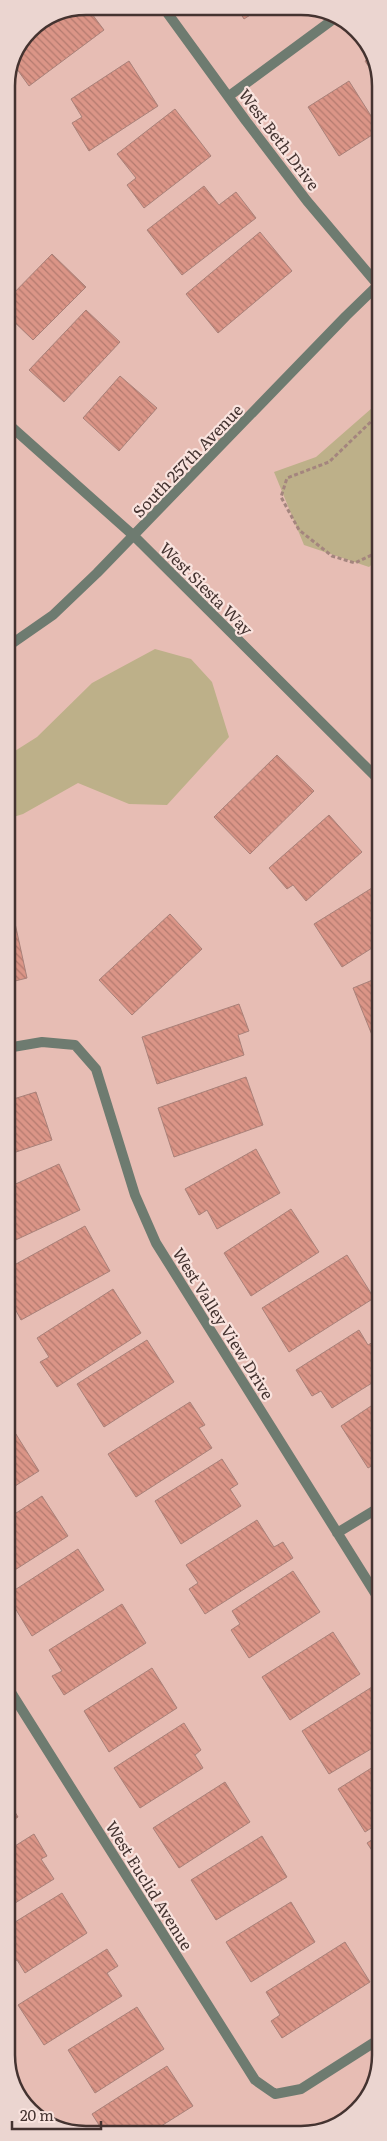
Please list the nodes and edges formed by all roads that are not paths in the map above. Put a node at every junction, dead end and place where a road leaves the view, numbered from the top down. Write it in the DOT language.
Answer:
graph roads {
  1 [pos="169,15"];
  2 [pos="330,21"];
  3 [pos="228,96"];
  4 [pos="372,276"];
  5 [pos="372,291"];
  6 [pos="15,430"];
  7 [pos="134,536"];
  8 [pos="15,641"];
  9 [pos="372,773"];
  10 [pos="15,1047"];
  11 [pos="372,1512"];
  12 [pos="337,1533"];
  13 [pos="372,1588"];
  14 [pos="15,1699"];
  15 [pos="372,2044"];
  1 -- 3 [label="street, West Beth Drive"];
  2 -- 3 [label="street"];
  3 -- 4 [label="street, West Beth Drive"];
  5 -- 7 [label="street, South 257th Avenue"];
  6 -- 7 [label="street, West Siesta Way"];
  7 -- 8 [label="street, South 257th Avenue"];
  7 -- 9 [label="street, West Siesta Way"];
  10 -- 12 [label="street, West Valley View Drive"];
  11 -- 12 [label="street"];
  12 -- 13 [label="street, West Valley View Drive"];
  14 -- 15 [label="street, West Euclid Avenue"];
}
